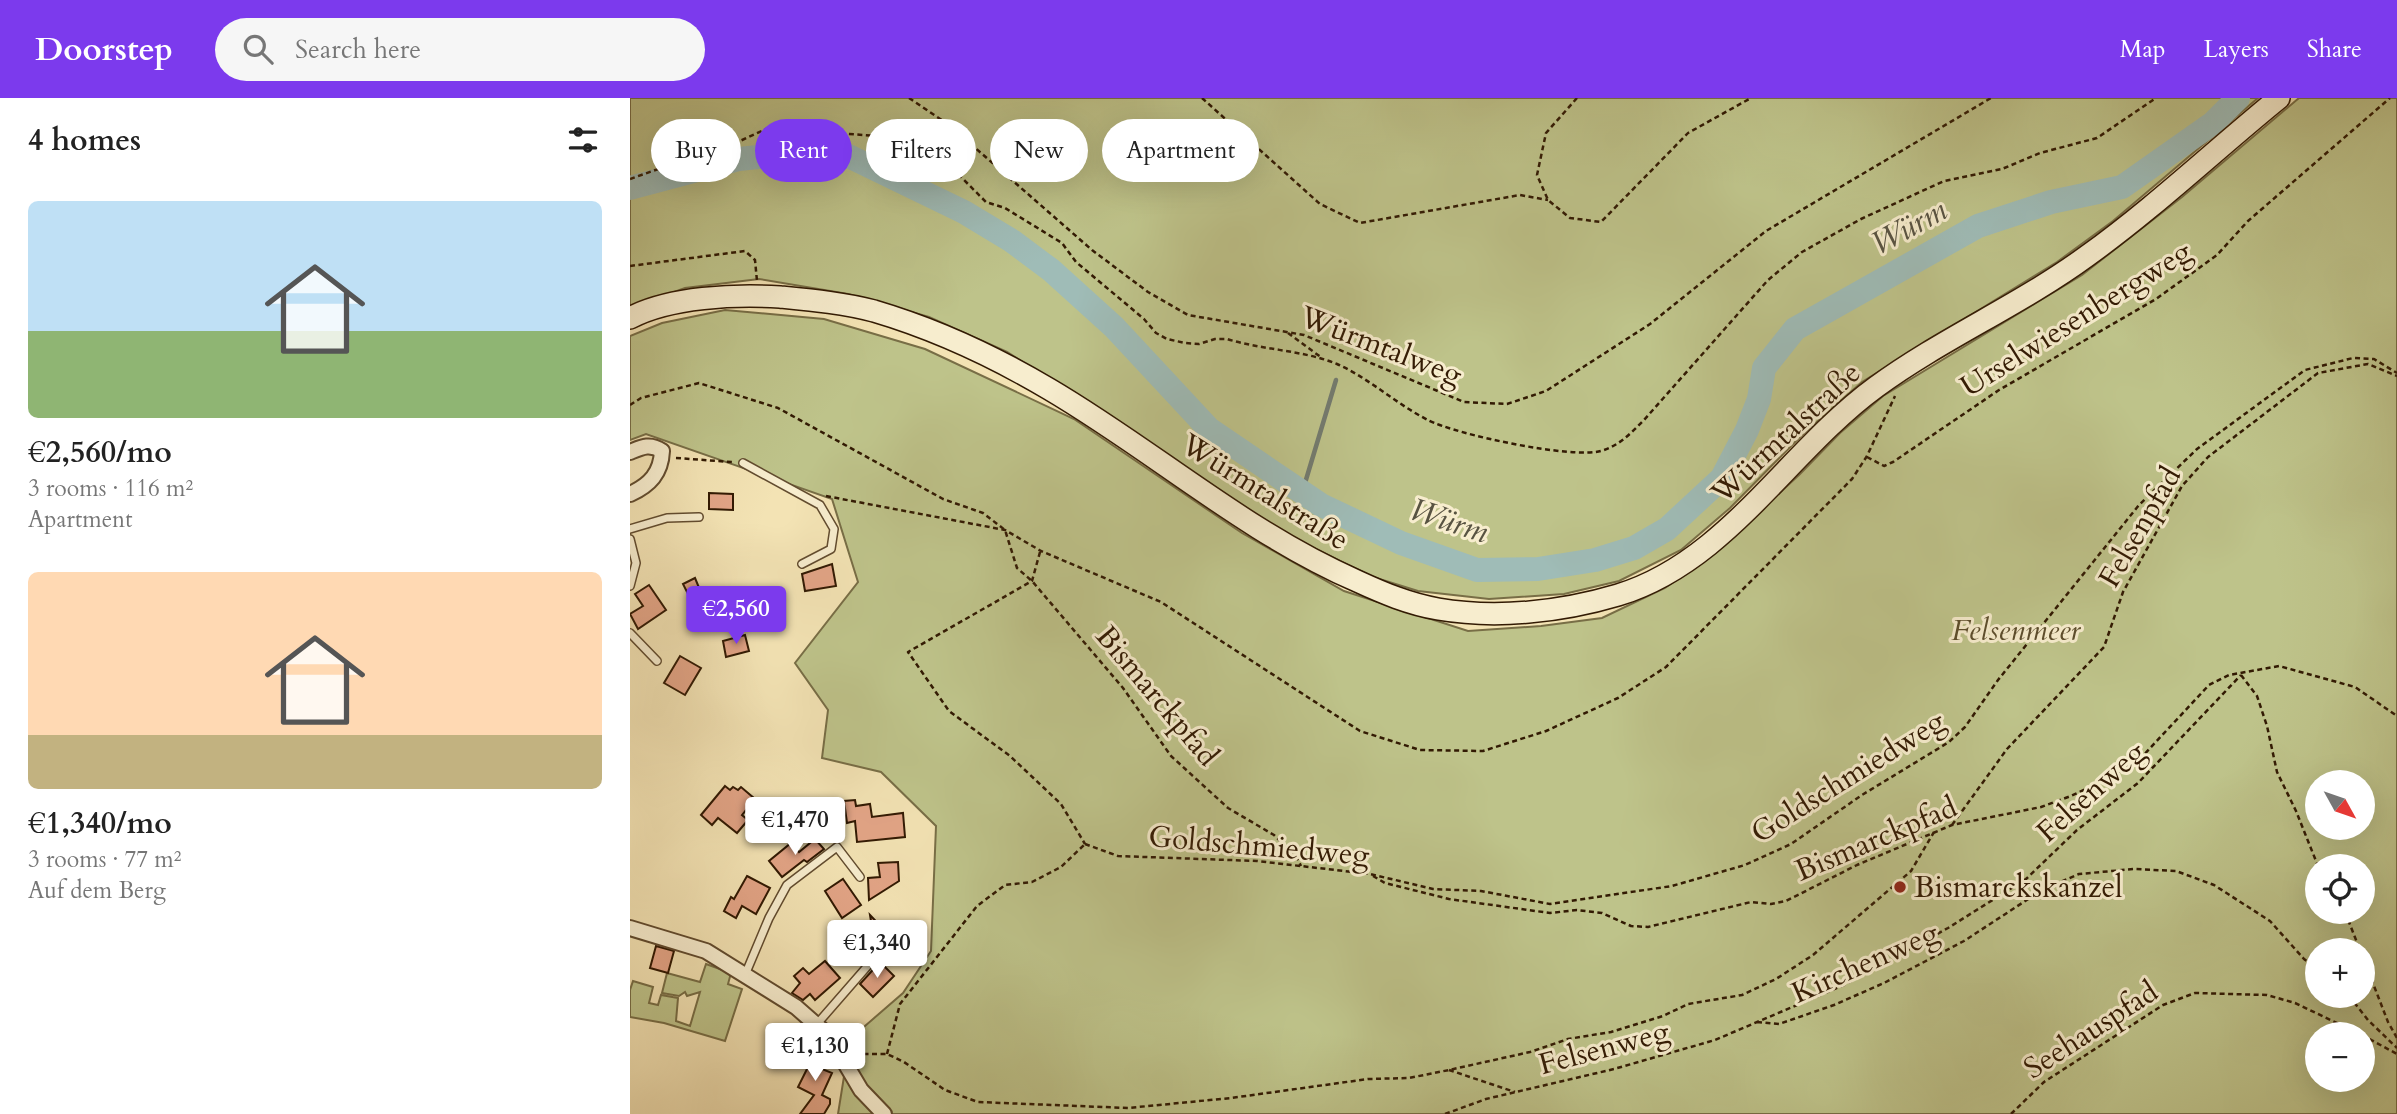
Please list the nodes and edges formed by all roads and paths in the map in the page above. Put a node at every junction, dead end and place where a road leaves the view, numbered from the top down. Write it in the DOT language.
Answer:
graph roads {
  1 [pos="909,98"];
  2 [pos="1202,98"];
  3 [pos="1577,98"];
  4 [pos="1751,98"];
  5 [pos="1991,98"];
  6 [pos="2156,98"];
  7 [pos="2279,98"];
  8 [pos="2390,98"];
  9 [pos="630,178"];
  10 [pos="1548,200"];
  11 [pos="630,266"];
  12 [pos="758,296"];
  13 [pos="630,318"];
  14 [pos="1284,331"];
  15 [pos="1325,360"];
  16 [pos="2397,374"];
  17 [pos="630,405"];
  18 [pos="630,452"];
  19 [pos="1867,456"];
  20 [pos="743,463"];
  21 [pos="630,494"];
  22 [pos="699,517"];
  23 [pos="630,529"];
  24 [pos="630,539"];
  25 [pos="1041,551"];
  26 [pos="803,564"];
  27 [pos="1032,581"];
  28 [pos="630,586"];
  29 [pos="630,633"];
  30 [pos="657,661"];
  31 [pos="2241,675"];
  32 [pos="2397,716"];
  33 [pos="1952,825"];
  34 [pos="1934,832"];
  35 [pos="1085,845"];
  36 [pos="2313,854"];
  37 [pos="1301,866"];
  38 [pos="1370,874"];
  39 [pos="860,877"];
  40 [pos="630,928"];
  41 [pos="878,954"];
  42 [pos="2305,961"];
  43 [pos="745,975"];
  44 [pos="2375,989"];
  45 [pos="2358,1008"];
  46 [pos="1757,1022"];
  47 [pos="2334,1022"];
  48 [pos="817,1024"];
  49 [pos="2397,1038"];
  50 [pos="2375,1042"];
  51 [pos="2397,1048"];
  52 [pos="887,1054"];
  53 [pos="2397,1054"];
  54 [pos="842,1056"];
  55 [pos="1448,1070"];
  56 [pos="1515,1092"];
  57 [pos="884,1114"];
  58 [pos="1446,1114"];
  59 [pos="2011,1114"];
  1 -- 14 [label="path, Würmtalweg"];
  2 -- 10 [label="path"];
  3 -- 10 [label="path"];
  4 -- 10 [label="path"];
  5 -- 14 [label="path, Würmtalweg"];
  6 -- 15 [label="path"];
  7 -- 12 [label="main road, Würmtalstraße"];
  8 -- 19 [label="path, Urselwiesenbergweg"];
  9 -- 15 [label="path"];
  11 -- 12 [label="path"];
  12 -- 13 [label="main road, Würmtalstraße"];
  14 -- 15 [label="path"];
  16 -- 33 [label="path, Felsenpfad"];
  16 -- 38 [label="path, Goldschmiedweg"];
  17 -- 27 [label="path, Bismarckpfad"];
  18 -- 21 [label="street"];
  20 -- 26 [label="lane"];
  22 -- 23 [label="lane"];
  24 -- 28 [label="lane"];
  25 -- 27 [label="path"];
  27 -- 35 [label="path"];
  27 -- 37 [label="path, Bismarckpfad"];
  29 -- 30 [label="lane"];
  31 -- 32 [label="path"];
  31 -- 33 [label="path, Bismarckpfad"];
  31 -- 36 [label="path"];
  31 -- 46 [label="path, Felsenweg"];
  33 -- 34 [label="path, Bismarckpfad"];
  34 -- 38 [label="path, Bismarckpfad"];
  34 -- 55 [label="path"];
  35 -- 37 [label="path, Goldschmiedweg"];
  35 -- 52 [label="path"];
  37 -- 38 [label="path, Goldschmiedweg"];
  39 -- 43 [label="lane"];
  40 -- 43 [label="street"];
  41 -- 48 [label="lane"];
  42 -- 46 [label="path, Kirchenweg"];
  43 -- 48 [label="street"];
  44 -- 49 [label="path"];
  45 -- 51 [label="path"];
  46 -- 56 [label="path, Felsenweg"];
  47 -- 59 [label="path, Seehauspfad"];
  48 -- 54 [label="street"];
  50 -- 53 [label="path, Seehauspfad"];
  52 -- 54 [label="path"];
  52 -- 55 [label="path"];
  54 -- 57 [label="street"];
  55 -- 56 [label="path"];
  56 -- 58 [label="path, Felsenweg"];
}
